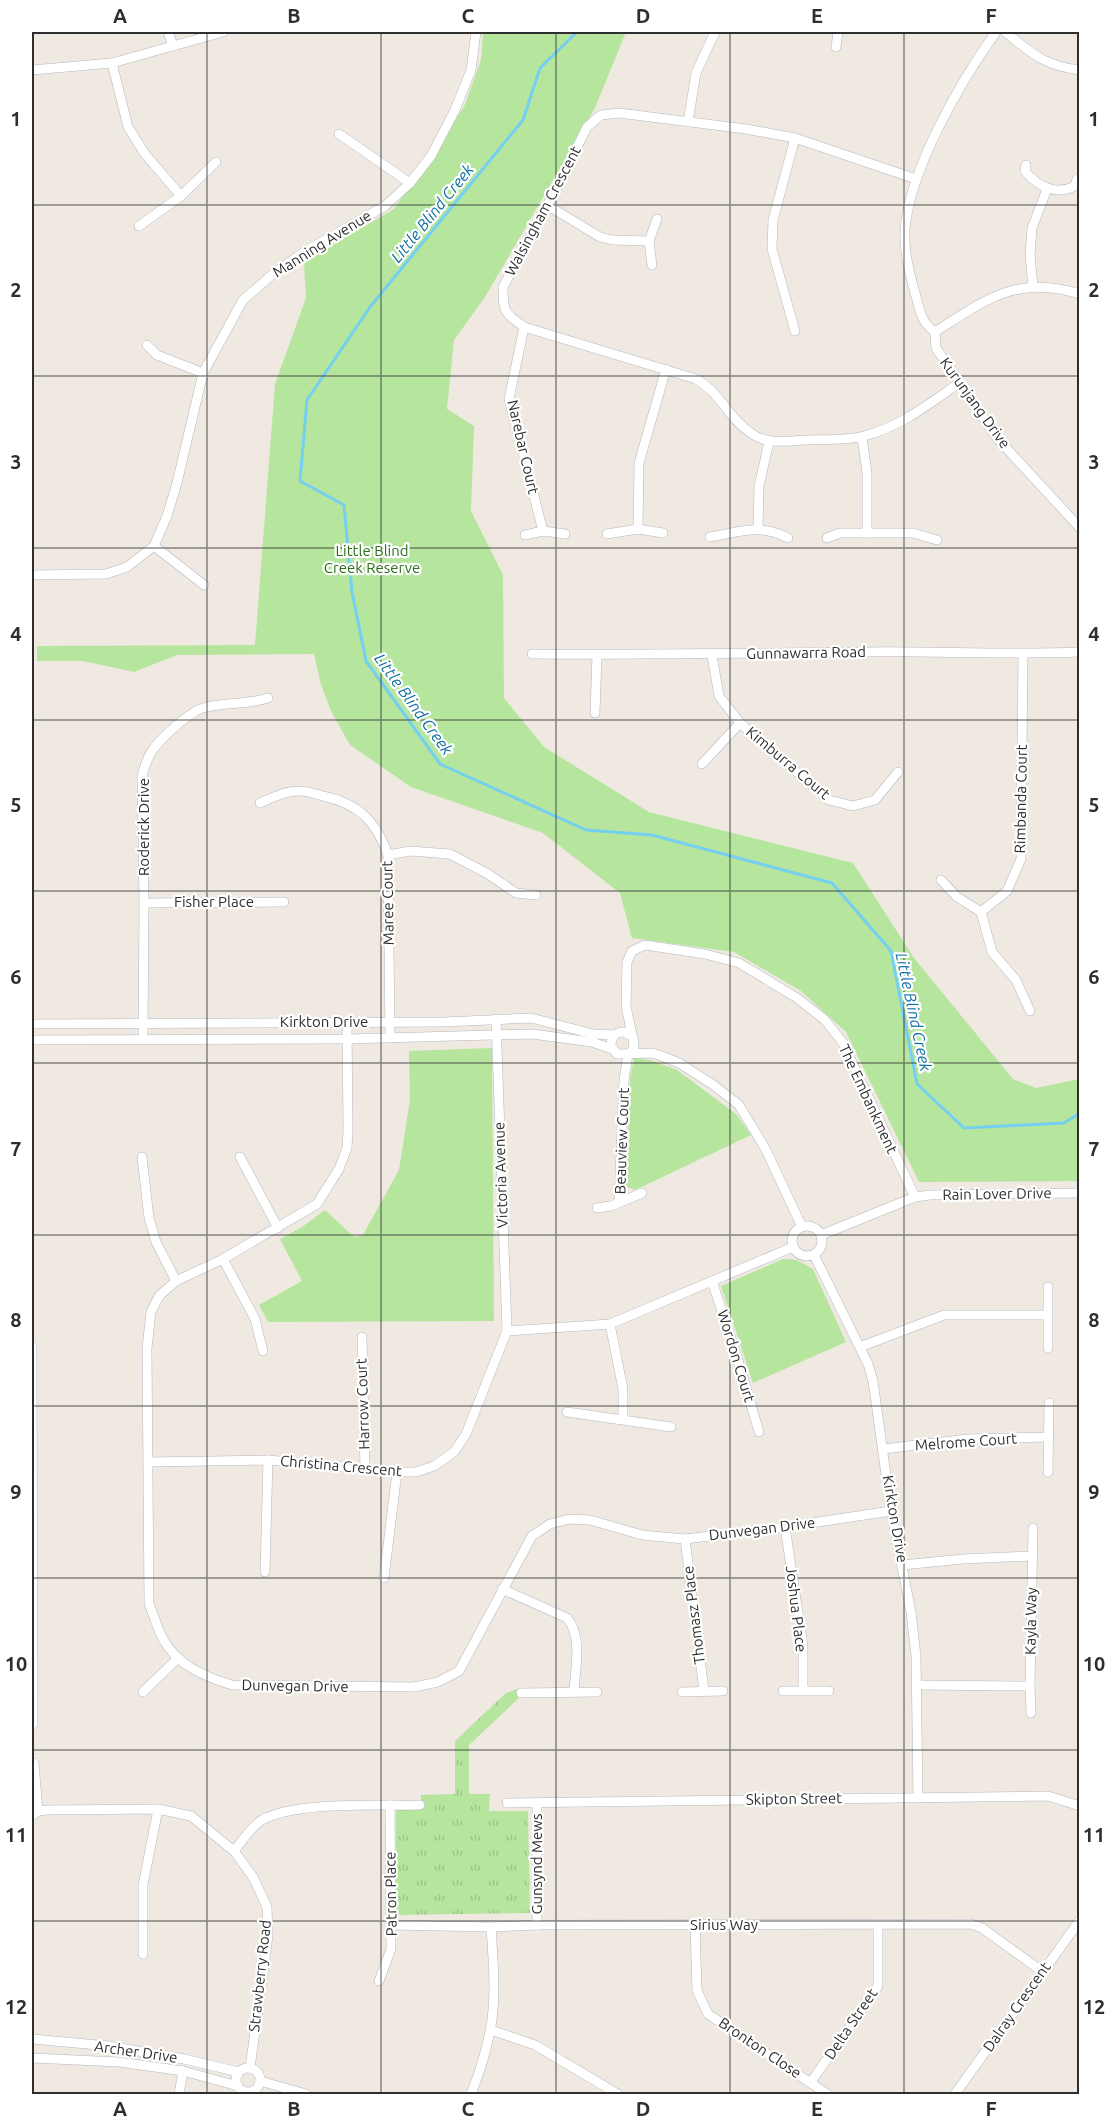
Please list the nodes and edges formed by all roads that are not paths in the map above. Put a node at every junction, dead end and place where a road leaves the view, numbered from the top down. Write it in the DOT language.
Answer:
graph roads {
  1 [pos="168,32"];
  2 [pos="224,32"];
  3 [pos="476,32"];
  4 [pos="715,32"];
  5 [pos="838,32"];
  6 [pos="996,32"];
  7 [pos="1005,32"];
  8 [pos="173,46"];
  9 [pos="836,47"];
  10 [pos="112,63"];
  11 [pos="32,70"];
  12 [pos="1080,70"];
  13 [pos="688,122"];
  14 [pos="339,134"];
  15 [pos="795,138"];
  16 [pos="216,162"];
  17 [pos="1026,165"];
  18 [pos="916,179"];
  19 [pos="1077,179"];
  20 [pos="410,183"];
  21 [pos="1047,189"];
  22 [pos="181,196"];
  23 [pos="547,205"];
  24 [pos="657,219"];
  25 [pos="139,226"];
  26 [pos="649,241"];
  27 [pos="652,266"];
  28 [pos="1033,287"];
  29 [pos="1080,294"];
  30 [pos="524,327"];
  31 [pos="795,331"];
  32 [pos="935,332"];
  33 [pos="147,345"];
  34 [pos="666,369"];
  35 [pos="202,373"];
  36 [pos="959,383"];
  37 [pos="862,437"];
  38 [pos="769,442"];
  39 [pos="758,528"];
  40 [pos="1080,528"];
  41 [pos="638,529"];
  42 [pos="543,531"];
  43 [pos="663,533"];
  44 [pos="867,533"];
  45 [pos="565,534"];
  46 [pos="607,534"];
  47 [pos="525,535"];
  48 [pos="710,537"];
  49 [pos="788,538"];
  50 [pos="827,538"];
  51 [pos="937,540"];
  52 [pos="154,546"];
  53 [pos="32,575"];
  54 [pos="204,585"];
  55 [pos="1080,652"];
  56 [pos="532,654"];
  57 [pos="597,655"];
  58 [pos="712,655"];
  59 [pos="1023,655"];
  60 [pos="268,699"];
  61 [pos="596,713"];
  62 [pos="740,723"];
  63 [pos="702,764"];
  64 [pos="898,772"];
  65 [pos="260,803"];
  66 [pos="388,855"];
  67 [pos="941,880"];
  68 [pos="536,895"];
  69 [pos="284,902"];
  70 [pos="144,903"];
  71 [pos="981,912"];
  72 [pos="626,1006"];
  73 [pos="1030,1011"];
  74 [pos="496,1019"];
  75 [pos="390,1022"];
  76 [pos="143,1023"];
  77 [pos="347,1023"];
  78 [pos="32,1024"];
  79 [pos="496,1035"];
  80 [pos="615,1035"];
  81 [pos="632,1036"];
  82 [pos="390,1038"];
  83 [pos="144,1039"];
  84 [pos="347,1039"];
  85 [pos="32,1040"];
  86 [pos="613,1051"];
  87 [pos="653,1053"];
  88 [pos="629,1054"];
  89 [pos="624,1080"];
  90 [pos="142,1157"];
  91 [pos="240,1157"];
  92 [pos="642,1193"];
  93 [pos="1080,1193"];
  94 [pos="915,1197"];
  95 [pos="619,1202"];
  96 [pos="597,1208"];
  97 [pos="802,1227"];
  98 [pos="278,1228"];
  99 [pos="821,1235"];
  100 [pos="793,1248"];
  101 [pos="814,1255"];
  102 [pos="223,1259"];
  103 [pos="176,1281"];
  104 [pos="712,1281"];
  105 [pos="1048,1287"];
  106 [pos="1047,1315"];
  107 [pos="610,1324"];
  108 [pos="507,1331"];
  109 [pos="362,1336"];
  110 [pos="32,1346"];
  111 [pos="860,1347"];
  112 [pos="1048,1348"];
  113 [pos="263,1351"];
  114 [pos="1049,1403"];
  115 [pos="567,1412"];
  116 [pos="623,1419"];
  117 [pos="671,1427"];
  118 [pos="759,1432"];
  119 [pos="1049,1437"];
  120 [pos="883,1449"];
  121 [pos="268,1460"];
  122 [pos="149,1462"];
  123 [pos="365,1470"];
  124 [pos="397,1472"];
  125 [pos="1048,1472"];
  126 [pos="891,1511"];
  127 [pos="785,1527"];
  128 [pos="1033,1528"];
  129 [pos="685,1539"];
  130 [pos="1032,1556"];
  131 [pos="903,1565"];
  132 [pos="265,1572"];
  133 [pos="384,1578"];
  134 [pos="502,1589"];
  135 [pos="178,1658"];
  136 [pos="916,1685"];
  137 [pos="1030,1686"];
  138 [pos="803,1690"];
  139 [pos="704,1691"];
  140 [pos="723,1691"];
  141 [pos="783,1691"];
  142 [pos="828,1691"];
  143 [pos="143,1692"];
  144 [pos="574,1692"];
  145 [pos="597,1692"];
  146 [pos="682,1692"];
  147 [pos="521,1693"];
  148 [pos="1031,1713"];
  149 [pos="32,1724"];
  150 [pos="34,1763"];
  151 [pos="918,1797"];
  152 [pos="507,1803"];
  153 [pos="537,1803"];
  154 [pos="420,1805"];
  155 [pos="390,1806"];
  156 [pos="1080,1806"];
  157 [pos="158,1809"];
  158 [pos="35,1813"];
  159 [pos="234,1851"];
  160 [pos="1080,1920"];
  161 [pos="391,1925"];
  162 [pos="537,1925"];
  163 [pos="695,1925"];
  164 [pos="878,1925"];
  165 [pos="491,1927"];
  166 [pos="143,1954"];
  167 [pos="1043,1972"];
  168 [pos="379,1981"];
  169 [pos="491,2030"];
  170 [pos="32,2039"];
  171 [pos="32,2058"];
  172 [pos="250,2068"];
  173 [pos="183,2072"];
  174 [pos="239,2072"];
  175 [pos="260,2082"];
  176 [pos="811,2082"];
  177 [pos="238,2086"];
  178 [pos="179,2094"];
  179 [pos="306,2094"];
  180 [pos="471,2094"];
  181 [pos="618,2094"];
  182 [pos="827,2094"];
  183 [pos="955,2094"];
  1 -- 8 [label="street"];
  2 -- 8 [label="street"];
  3 -- 20 [label="street, Manning Avenue"];
  4 -- 13 [label="street"];
  5 -- 9 [label="street"];
  6 -- 18 [label="street, Kurunjang Drive"];
  7 -- 12 [label="street"];
  8 -- 10 [label="street"];
  10 -- 11 [label="street"];
  10 -- 22 [label="street"];
  13 -- 15 [label="street, Walsingham Crescent"];
  13 -- 23 [label="street, Walsingham Crescent"];
  14 -- 20 [label="street"];
  15 -- 18 [label="street, Walsingham Crescent"];
  15 -- 31 [label="street"];
  16 -- 22 [label="street"];
  17 -- 21 [label="street"];
  18 -- 32 [label="street, Kurunjang Drive"];
  19 -- 21 [label="street"];
  20 -- 35 [label="street, Manning Avenue"];
  21 -- 28 [label="street"];
  22 -- 25 [label="street"];
  23 -- 26 [label="street"];
  23 -- 30 [label="street, Walsingham Crescent"];
  24 -- 26 [label="street"];
  26 -- 27 [label="street"];
  28 -- 29 [label="street"];
  28 -- 32 [label="street"];
  30 -- 34 [label="street"];
  30 -- 42 [label="street, Narebar Court"];
  32 -- 36 [label="street, Kurunjang Drive"];
  33 -- 35 [label="street"];
  34 -- 38 [label="street"];
  34 -- 41 [label="street"];
  35 -- 52 [label="street, Manning Avenue"];
  36 -- 37 [label="street"];
  36 -- 40 [label="street, Kurunjang Drive"];
  37 -- 38 [label="street"];
  37 -- 44 [label="street"];
  38 -- 39 [label="street"];
  39 -- 48 [label="street"];
  39 -- 49 [label="street"];
  41 -- 43 [label="street"];
  41 -- 46 [label="street"];
  42 -- 45 [label="street"];
  42 -- 47 [label="street"];
  44 -- 50 [label="street"];
  44 -- 51 [label="street"];
  52 -- 53 [label="street, Manning Avenue"];
  52 -- 54 [label="street"];
  55 -- 59 [label="street, Gunnawarra Road"];
  56 -- 57 [label="street, Gunnawarra Road"];
  57 -- 58 [label="street, Gunnawarra Road"];
  57 -- 61 [label="street"];
  58 -- 59 [label="street, Gunnawarra Road"];
  58 -- 62 [label="street, Kimburra Court"];
  59 -- 71 [label="street, Rimbanda Court"];
  60 -- 70 [label="street, Roderick Drive"];
  62 -- 63 [label="street"];
  62 -- 64 [label="street, Kimburra Court"];
  65 -- 66 [label="street, Maree Court"];
  66 -- 68 [label="street"];
  66 -- 75 [label="street, Maree Court"];
  67 -- 71 [label="street"];
  69 -- 70 [label="street, Fisher Place"];
  70 -- 76 [label="street, Roderick Drive"];
  71 -- 73 [label="street"];
  72 -- 80 [label="street, The Embankment"];
  72 -- 81 [label="street, The Embankment"];
  72 -- 94 [label="street, The Embankment"];
  74 -- 75 [label="street, Kirkton Drive"];
  74 -- 79 [label="street, Victoria Avenue"];
  74 -- 80 [label="street, Kirkton Drive"];
  75 -- 77 [label="street, Kirkton Drive"];
  75 -- 82 [label="street, Maree Court"];
  76 -- 77 [label="street, Kirkton Drive"];
  76 -- 78 [label="street, Kirkton Drive"];
  76 -- 83 [label="street, Roderick Drive"];
  77 -- 84 [label="street, Dunvegan Drive"];
  79 -- 82 [label="street, Kirkton Drive"];
  79 -- 86 [label="street, Kirkton Drive"];
  79 -- 108 [label="street, Victoria Avenue"];
  80 -- 81 [label="street"];
  80 -- 86 [label="street"];
  81 -- 87 [label="street"];
  81 -- 88 [label="street"];
  82 -- 84 [label="street, Kirkton Drive"];
  83 -- 84 [label="street, Kirkton Drive"];
  83 -- 85 [label="street, Kirkton Drive"];
  84 -- 98 [label="street, Dunvegan Drive"];
  86 -- 88 [label="street"];
  86 -- 89 [label="street, Beauview Court"];
  87 -- 88 [label="street"];
  87 -- 97 [label="street"];
  88 -- 89 [label="street, Beauview Court"];
  89 -- 95 [label="street, Beauview Court"];
  90 -- 103 [label="street"];
  91 -- 98 [label="street"];
  92 -- 95 [label="street, Beauview Court"];
  93 -- 94 [label="street, Rain Lover Drive"];
  94 -- 99 [label="street"];
  95 -- 96 [label="street, Beauview Court"];
  97 -- 99 [label="street"];
  97 -- 100 [label="street"];
  98 -- 102 [label="street, Dunvegan Drive"];
  99 -- 101 [label="street"];
  100 -- 101 [label="street"];
  100 -- 104 [label="street"];
  101 -- 111 [label="street, Kirkton Drive"];
  102 -- 103 [label="street, Dunvegan Drive"];
  102 -- 113 [label="street"];
  103 -- 122 [label="street, Dunvegan Drive"];
  104 -- 107 [label="street"];
  104 -- 118 [label="street, Wordon Court"];
  105 -- 106 [label="street"];
  106 -- 111 [label="street"];
  106 -- 112 [label="street"];
  107 -- 108 [label="street"];
  107 -- 116 [label="street"];
  108 -- 124 [label="street, Christina Crescent"];
  109 -- 123 [label="street, Harrow Court"];
  110 -- 149 [label="street"];
  111 -- 120 [label="street, Kirkton Drive"];
  114 -- 119 [label="street"];
  115 -- 116 [label="street"];
  116 -- 117 [label="street"];
  119 -- 120 [label="street, Melrome Court"];
  119 -- 125 [label="street"];
  120 -- 126 [label="street, Kirkton Drive"];
  121 -- 122 [label="street, Christina Crescent"];
  121 -- 123 [label="street, Christina Crescent"];
  121 -- 132 [label="street"];
  122 -- 135 [label="street, Dunvegan Drive"];
  123 -- 124 [label="street, Christina Crescent"];
  124 -- 133 [label="street"];
  126 -- 127 [label="street, Dunvegan Drive"];
  126 -- 131 [label="street, Kirkton Drive"];
  127 -- 129 [label="street, Dunvegan Drive"];
  127 -- 138 [label="street, Joshua Place"];
  128 -- 130 [label="street, Kayla Way"];
  129 -- 134 [label="street, Dunvegan Drive"];
  129 -- 139 [label="street, Thomasz Place"];
  130 -- 131 [label="street"];
  130 -- 137 [label="street, Kayla Way"];
  131 -- 136 [label="street, Kirkton Drive"];
  134 -- 135 [label="street, Dunvegan Drive"];
  134 -- 144 [label="street"];
  135 -- 143 [label="street"];
  136 -- 137 [label="street"];
  136 -- 151 [label="street, Kirkton Drive"];
  137 -- 148 [label="street, Kayla Way"];
  138 -- 141 [label="street"];
  138 -- 142 [label="street"];
  139 -- 140 [label="street"];
  139 -- 146 [label="street"];
  144 -- 145 [label="street"];
  144 -- 147 [label="street"];
  150 -- 158 [label="street, Strawberry Road"];
  151 -- 153 [label="street, Skipton Street"];
  151 -- 156 [label="street, Skipton Street"];
  152 -- 153 [label="street, Skipton Street"];
  153 -- 162 [label="street, Gunsynd Mews"];
  154 -- 155 [label="street"];
  155 -- 159 [label="street"];
  155 -- 161 [label="street, Patron Place"];
  157 -- 158 [label="street, Strawberry Road"];
  157 -- 159 [label="street, Strawberry Road"];
  157 -- 166 [label="street"];
  159 -- 172 [label="street, Strawberry Road"];
  160 -- 167 [label="street, Dalray Crescent"];
  161 -- 165 [label="street, Sirius Way"];
  161 -- 168 [label="street, Patron Place"];
  162 -- 163 [label="street, Sirius Way"];
  162 -- 165 [label="street, Sirius Way"];
  163 -- 164 [label="street, Sirius Way"];
  163 -- 176 [label="street, Bronton Close"];
  164 -- 167 [label="street, Sirius Way"];
  164 -- 176 [label="street, Delta Street"];
  165 -- 169 [label="street"];
  167 -- 183 [label="street, Dalray Crescent"];
  169 -- 180 [label="street"];
  169 -- 181 [label="street"];
  170 -- 174 [label="street, Archer Drive"];
  171 -- 173 [label="street, Archer Drive"];
  172 -- 174 [label="street"];
  172 -- 175 [label="street"];
  173 -- 177 [label="street, Archer Drive"];
  173 -- 178 [label="street"];
  174 -- 177 [label="street"];
  175 -- 177 [label="street"];
  175 -- 179 [label="street"];
  176 -- 182 [label="street, Bronton Close"];
}
